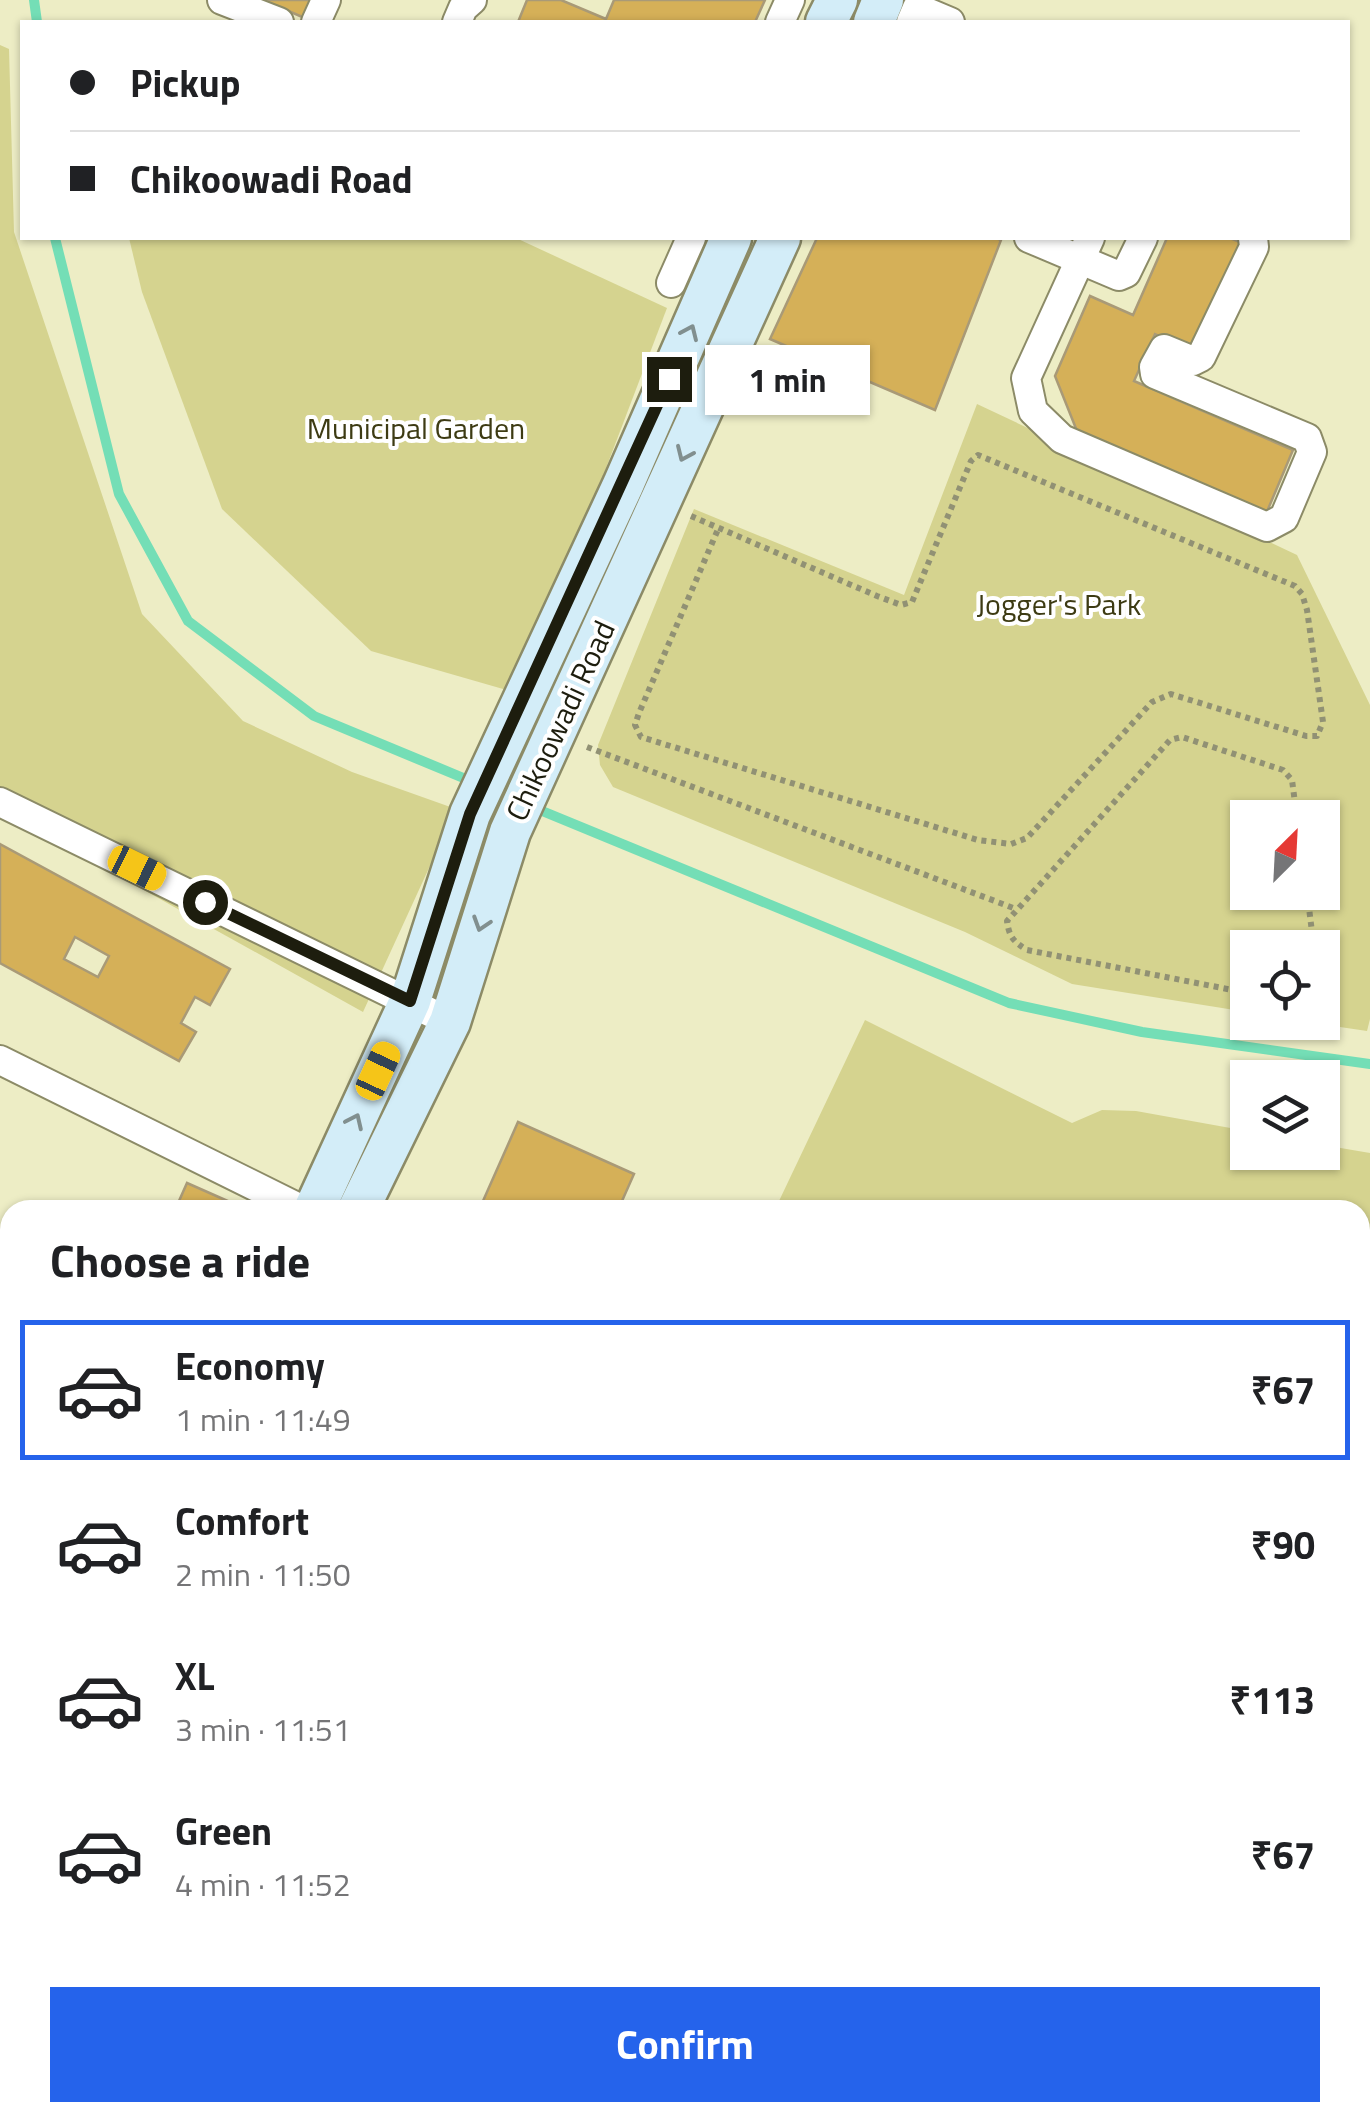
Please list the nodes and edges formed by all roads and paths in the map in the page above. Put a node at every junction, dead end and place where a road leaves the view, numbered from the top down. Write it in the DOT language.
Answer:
graph roads {
  1 [pos="222,0"];
  2 [pos="472,0"];
  3 [pos="887,9"];
  4 [pos="274,20"];
  5 [pos="458,20"];
  6 [pos="940,20"];
  7 [pos="689,240"];
  8 [pos="730,240"];
  9 [pos="772,240"];
  10 [pos="1039,240"];
  11 [pos="1142,240"];
  12 [pos="1254,240"];
  13 [pos="1084,249"];
  14 [pos="672,283"];
  15 [pos="719,528"];
  16 [pos="546,749"];
  17 [pos="1295,800"];
  18 [pos="0,802"];
  19 [pos="1016,909"];
  20 [pos="1230,989"];
  21 [pos="410,1001"];
  22 [pos="450,1022"];
  23 [pos="0,1060"];
  24 [pos="284,1200"];
  25 [pos="319,1200"];
  26 [pos="363,1200"];
  1 -- 4 [label="street"];
  2 -- 5 [label="street"];
  3 -- 6 [label="street"];
  7 -- 14 [label="street"];
  21 -- 8 [label="street, Chikoowadi Road, one-way"];
  9 -- 16 [label="street, Chikoowadi Road, one-way"];
  10 -- 13 [label="street"];
  11 -- 13 [label="street"];
  12 -- 13 [label="street"];
  15 -- 15 [label="path"];
  16 -- 19 [label="path"];
  16 -- 22 [label="street, Chikoowadi Road, one-way"];
  17 -- 19 [label="path"];
  18 -- 21 [label="street"];
  19 -- 20 [label="path"];
  21 -- 22 [label="street"];
  25 -- 21 [label="street, Chikoowadi Road, one-way"];
  22 -- 26 [label="street, Chikoowadi Road"];
  23 -- 24 [label="street"];
}
